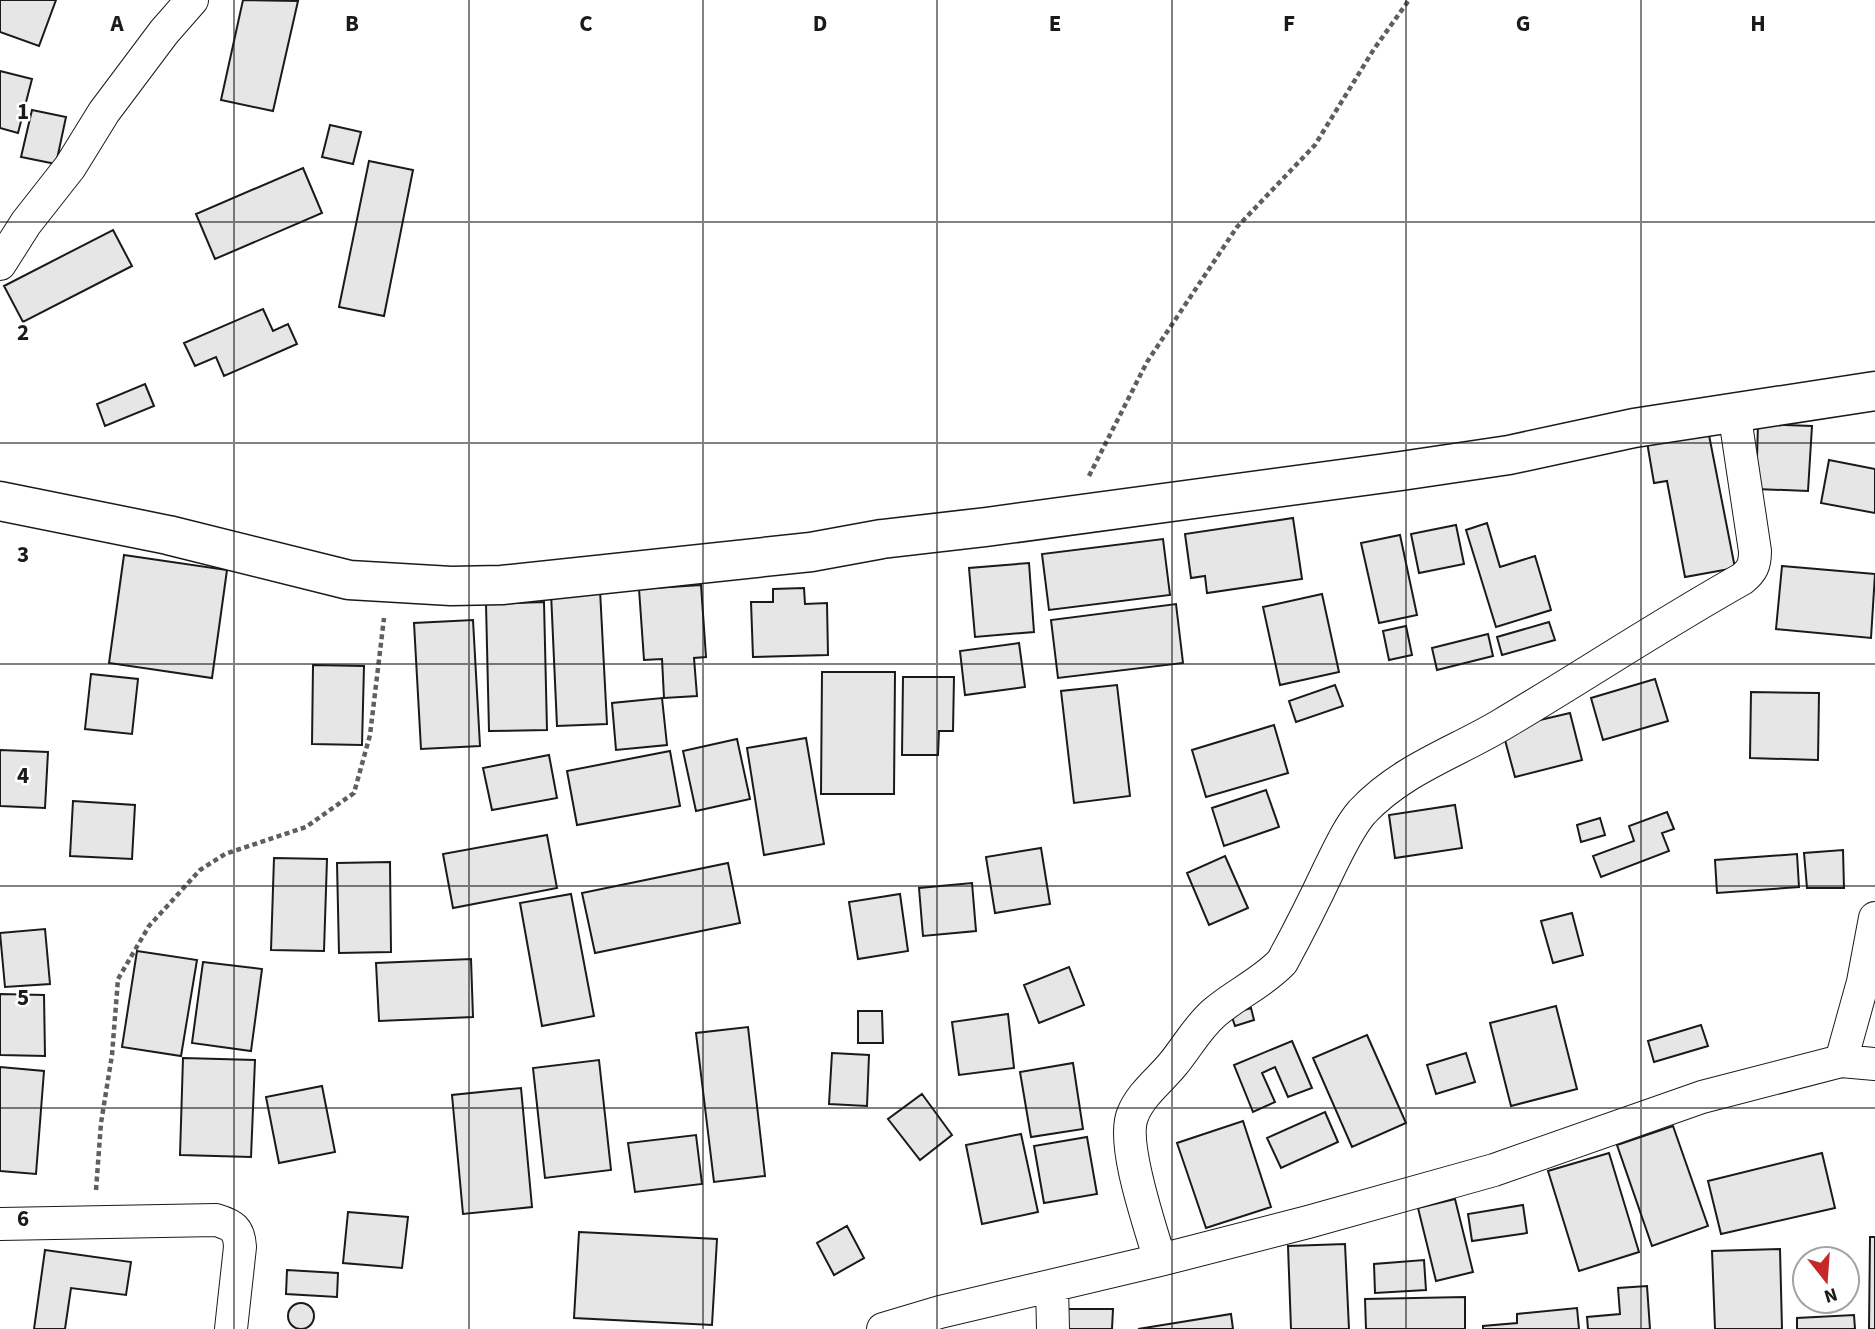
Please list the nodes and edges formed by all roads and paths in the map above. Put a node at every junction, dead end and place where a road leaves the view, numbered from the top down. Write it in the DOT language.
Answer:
graph roads {
  1 [pos="192,0"];
  2 [pos="1409,0"];
  3 [pos="0,264"];
  4 [pos="1875,391"];
  5 [pos="1734,411"];
  6 [pos="0,501"];
  7 [pos="1068,517"];
  8 [pos="388,583"];
  9 [pos="1875,918"];
  10 [pos="1841,1061"];
  11 [pos="1875,1064"];
  12 [pos="92,1222"];
  13 [pos="0,1224"];
  14 [pos="1160,1261"];
  15 [pos="1052,1286"];
  16 [pos="231,1329"];
  17 [pos="883,1329"];
  18 [pos="1053,1329"];
  1 -- 3 [label="street"];
  2 -- 7 [label="path"];
  4 -- 5 [label="street"];
  5 -- 7 [label="street"];
  5 -- 14 [label="street"];
  6 -- 8 [label="street"];
  7 -- 8 [label="street"];
  8 -- 12 [label="path"];
  9 -- 10 [label="street"];
  10 -- 11 [label="street"];
  10 -- 14 [label="street"];
  12 -- 13 [label="street"];
  12 -- 16 [label="street"];
  14 -- 15 [label="street"];
  15 -- 17 [label="street"];
  15 -- 18 [label="street"];
}
